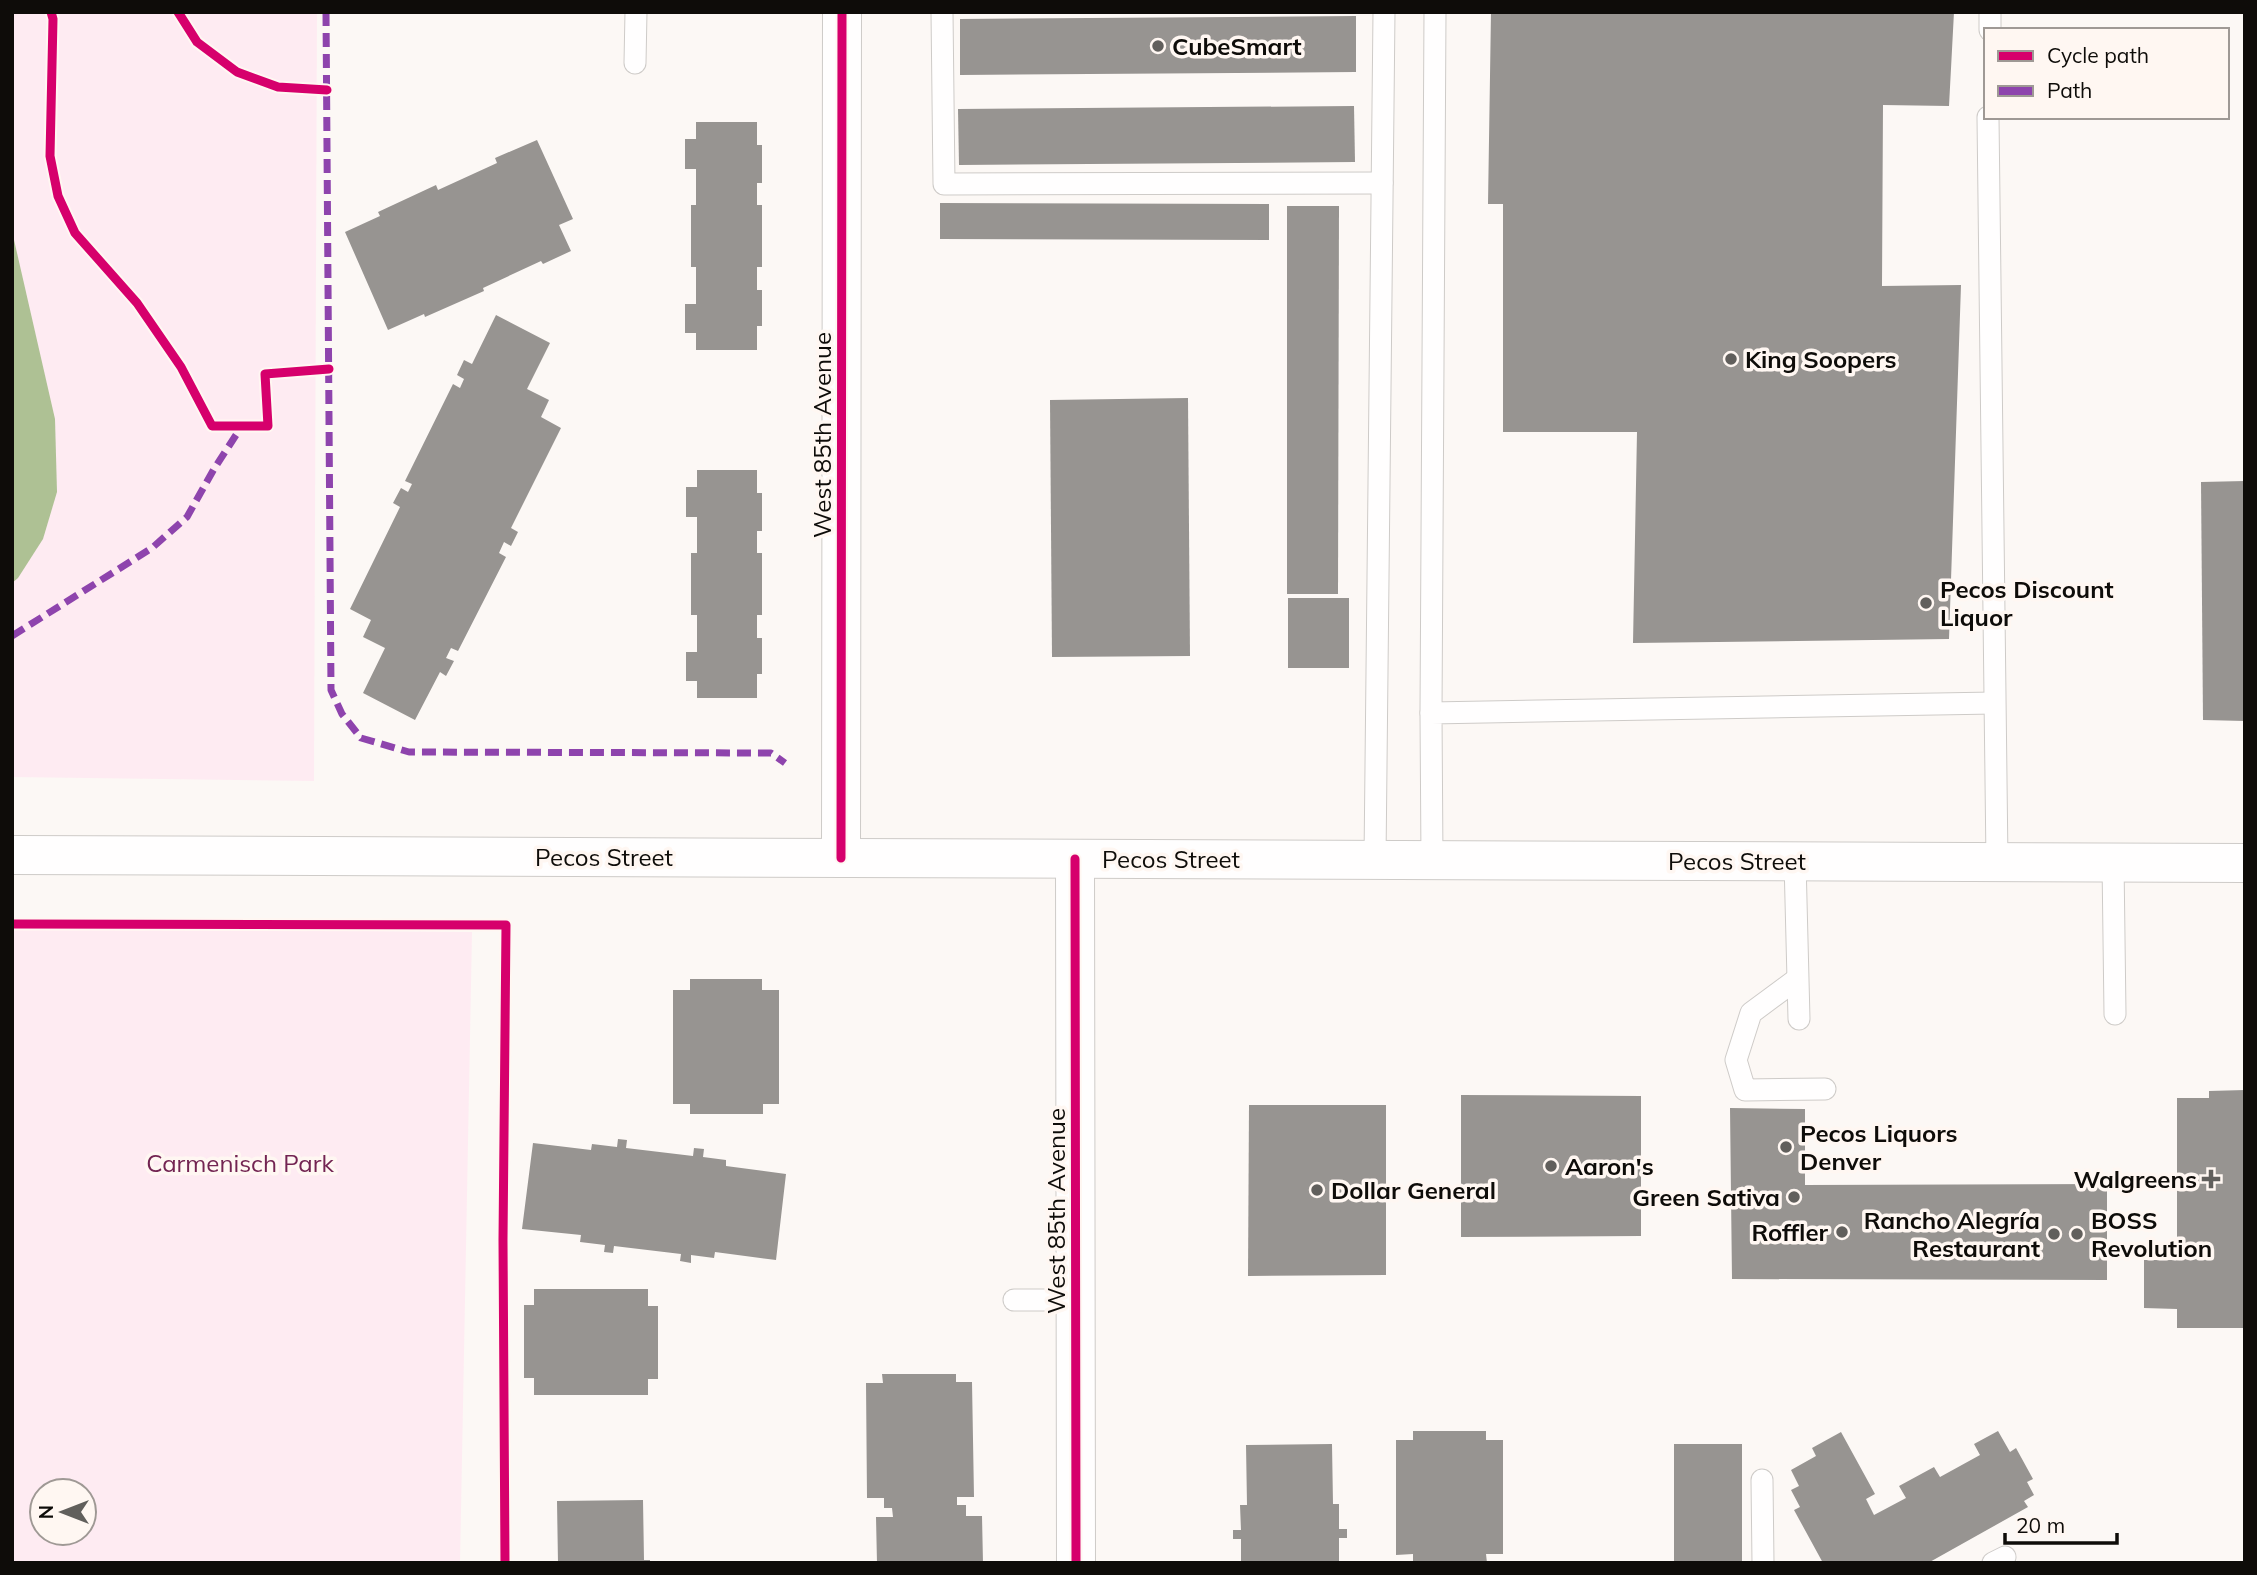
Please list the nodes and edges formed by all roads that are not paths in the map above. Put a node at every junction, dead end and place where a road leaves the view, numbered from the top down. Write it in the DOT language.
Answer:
graph roads {
  1 [pos="636,12"];
  2 [pos="842,12"];
  3 [pos="942,12"];
  4 [pos="1384,12"];
  5 [pos="1435,12"];
  6 [pos="635,63"];
  7 [pos="1988,119"];
  8 [pos="1382,184"];
  9 [pos="1994,702"];
  10 [pos="1431,713"];
  11 [pos="12,855"];
  12 [pos="841,858"];
  13 [pos="1075,859"];
  14 [pos="1375,860"];
  15 [pos="1432,860"];
  16 [pos="1795,861"];
  17 [pos="1997,862"];
  18 [pos="2113,862"];
  19 [pos="2245,863"];
  20 [pos="1797,979"];
  21 [pos="2115,1014"];
  22 [pos="1799,1019"];
  23 [pos="1825,1089"];
  24 [pos="1014,1300"];
  25 [pos="1075,1300"];
  26 [pos="1762,1480"];
  27 [pos="1076,1563"];
  28 [pos="1763,1563"];
  1 -- 6 [label="lane"];
  2 -- 12 [label="main road, West 85th Avenue"];
  3 -- 8 [label="lane"];
  4 -- 8 [label="lane"];
  5 -- 10 [label="lane"];
  7 -- 9 [label="lane"];
  8 -- 14 [label="lane"];
  9 -- 10 [label="lane"];
  9 -- 17 [label="lane"];
  10 -- 15 [label="lane"];
  11 -- 12 [label="main road, Pecos Street"];
  12 -- 13 [label="main road, Pecos Street"];
  13 -- 14 [label="main road, Pecos Street"];
  13 -- 25 [label="main road, West 85th Avenue"];
  14 -- 15 [label="main road, Pecos Street"];
  15 -- 16 [label="main road, Pecos Street"];
  16 -- 17 [label="main road, Pecos Street"];
  16 -- 20 [label="lane"];
  17 -- 18 [label="main road, Pecos Street"];
  18 -- 19 [label="main road, Pecos Street"];
  18 -- 21 [label="lane"];
  20 -- 22 [label="lane"];
  20 -- 23 [label="lane"];
  24 -- 25 [label="lane"];
  25 -- 27 [label="main road, West 85th Avenue"];
  26 -- 28 [label="lane"];
}
